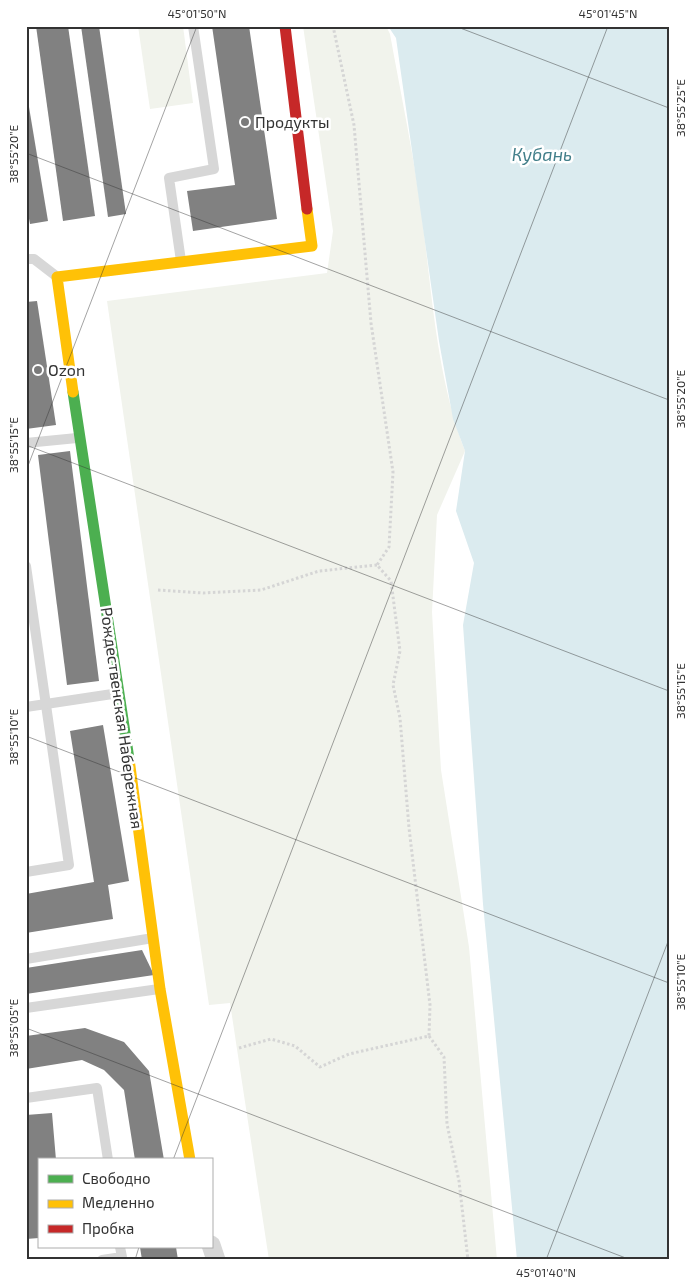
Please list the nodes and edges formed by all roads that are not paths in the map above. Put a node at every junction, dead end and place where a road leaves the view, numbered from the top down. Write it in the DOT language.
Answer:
graph roads {
  1 [pos="194,26"];
  2 [pos="285,26"];
  3 [pos="26,259"];
  4 [pos="181,263"];
  5 [pos="57,277"];
  6 [pos="79,438"];
  7 [pos="26,443"];
  8 [pos="26,566"];
  9 [pos="120,693"];
  10 [pos="46,704"];
  11 [pos="26,707"];
  12 [pos="26,872"];
  13 [pos="154,938"];
  14 [pos="26,959"];
  15 [pos="160,989"];
  16 [pos="26,1008"];
  17 [pos="26,1098"];
  18 [pos="108,1158"];
  19 [pos="190,1158"];
  20 [pos="212,1248"];
  21 [pos="121,1255"];
  22 [pos="102,1260"];
  23 [pos="216,1260"];
  1 -- 4 [label="lane"];
  2 -- 4 [label="street"];
  3 -- 5 [label="lane"];
  4 -- 5 [label="street"];
  5 -- 6 [label="street, Рождественская Набережная"];
  6 -- 7 [label="lane"];
  6 -- 9 [label="street, Рождественская Набережная"];
  8 -- 10 [label="lane"];
  9 -- 10 [label="lane"];
  9 -- 13 [label="street, Рождественская Набережная"];
  10 -- 11 [label="lane"];
  10 -- 12 [label="lane"];
  13 -- 14 [label="lane"];
  13 -- 15 [label="street, Рождественская Набережная"];
  15 -- 16 [label="lane"];
  15 -- 19 [label="street, Рождественская Набережная"];
  17 -- 18 [label="lane"];
  20 -- 23 [label="street"];
  21 -- 22 [label="lane"];
}
